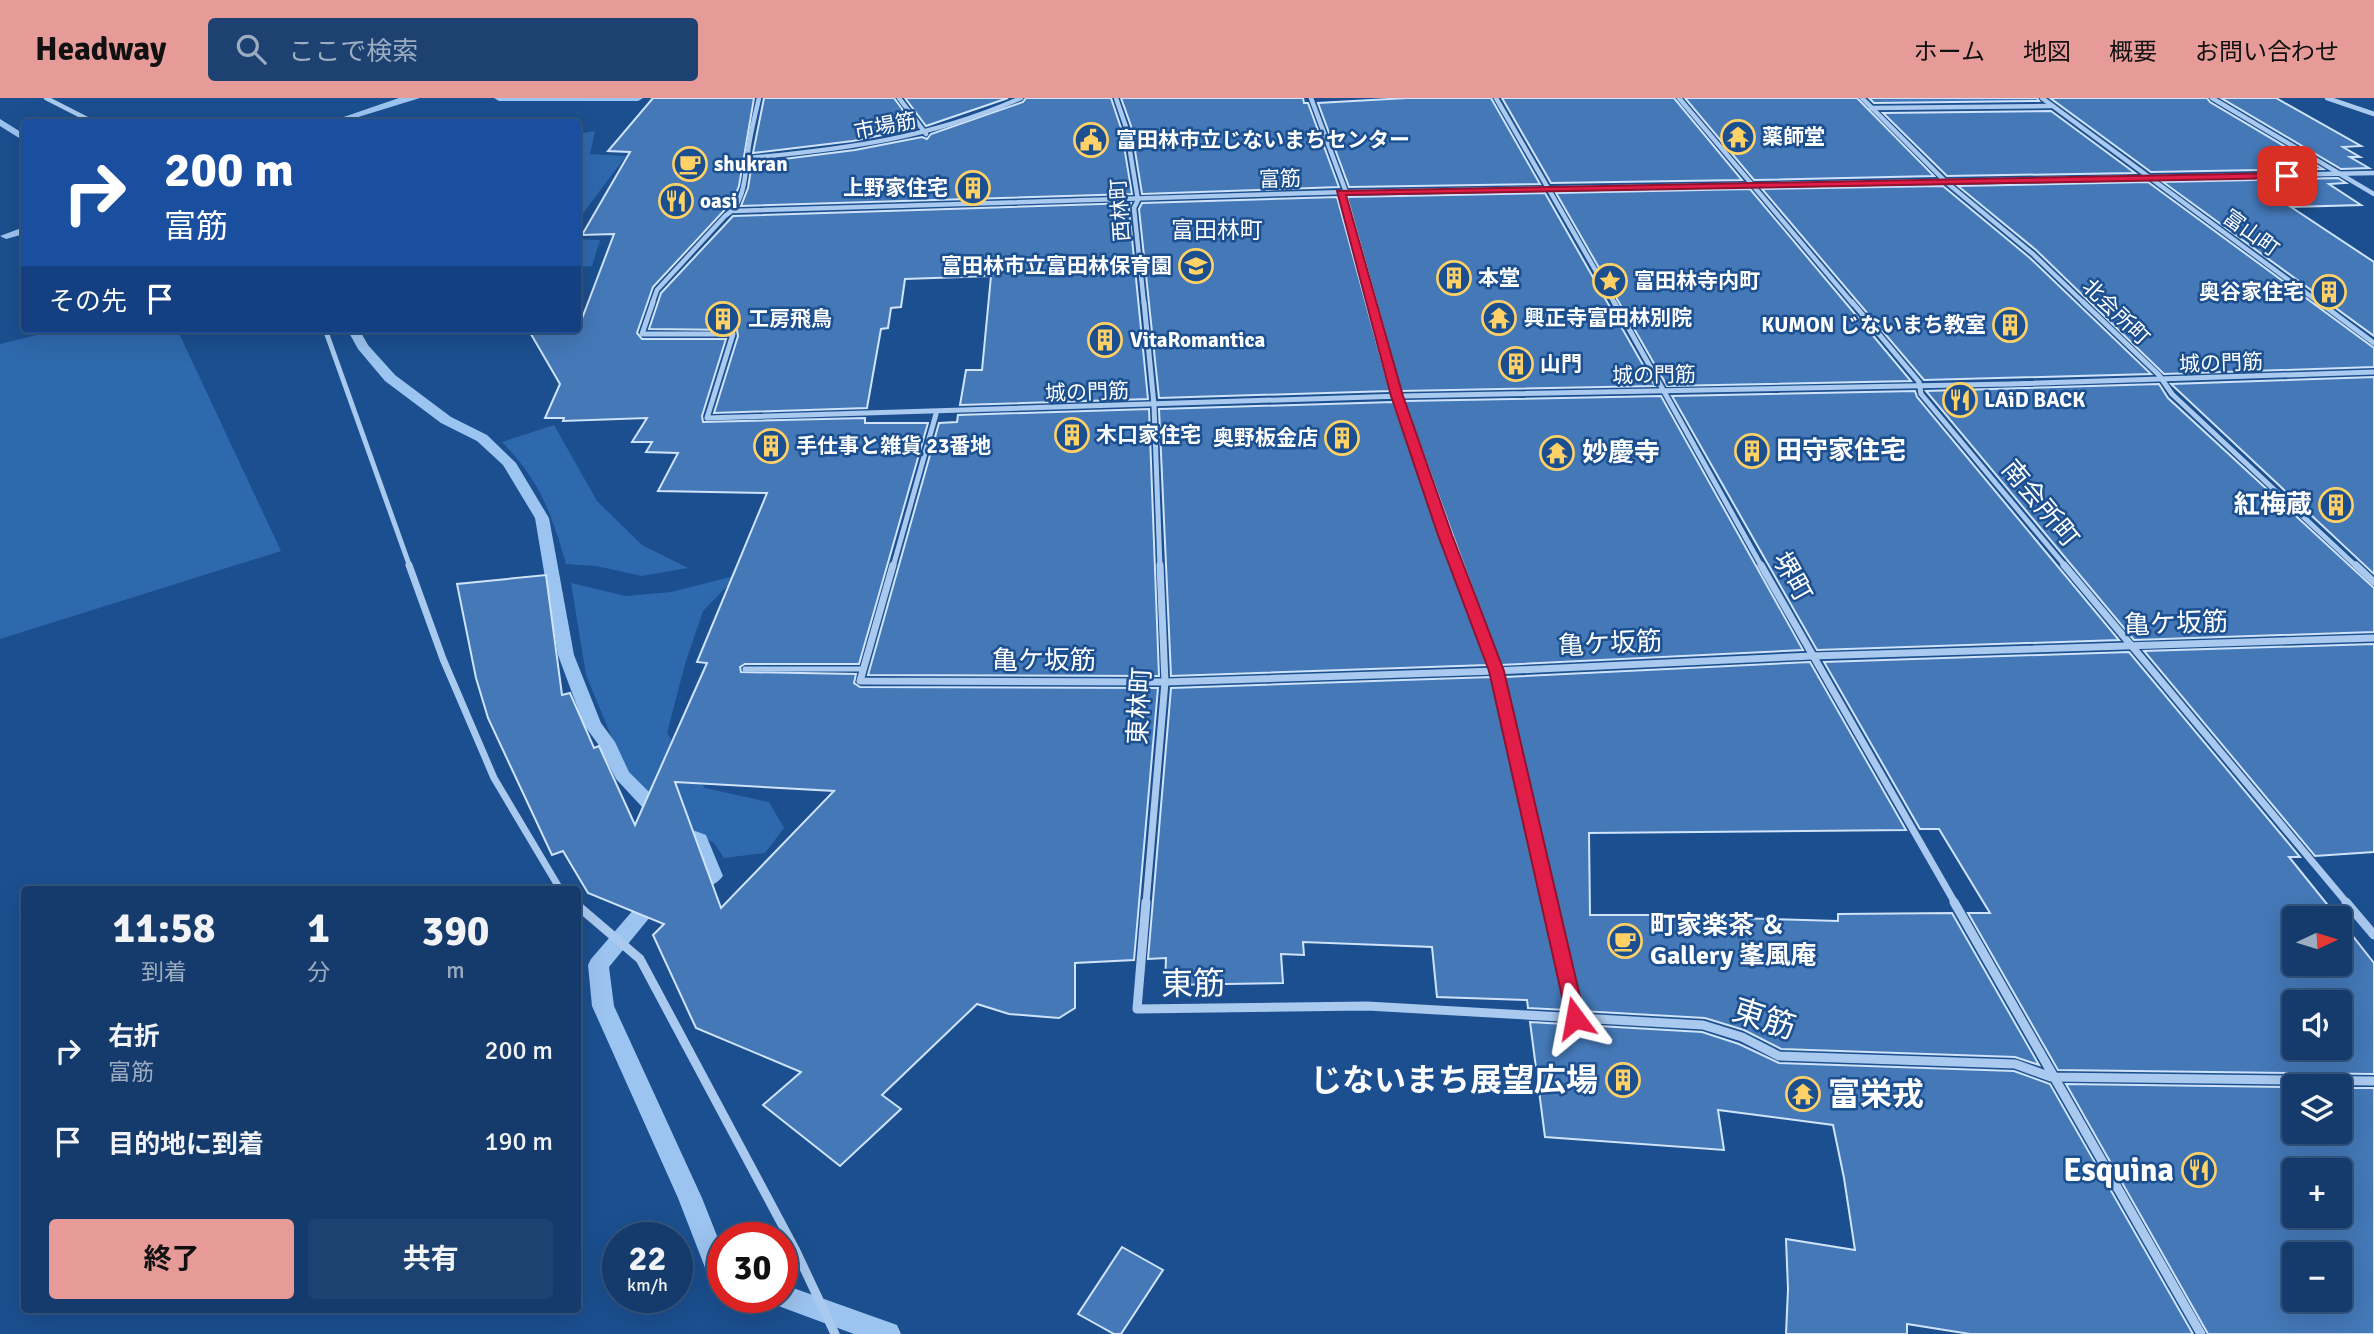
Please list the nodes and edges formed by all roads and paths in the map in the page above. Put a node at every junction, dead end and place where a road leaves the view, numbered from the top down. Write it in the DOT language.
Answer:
graph roads {
  1 [pos="46,98"];
  2 [pos="759,98"];
  3 [pos="899,98"];
  4 [pos="1021,98"];
  5 [pos="1116,98"];
  6 [pos="1311,98"];
  7 [pos="1496,98"];
  8 [pos="1679,98"];
  9 [pos="1862,98"];
  10 [pos="2042,98"];
  11 [pos="2212,98"];
  12 [pos="2328,98"];
  13 [pos="2052,106"];
  14 [pos="1871,108"];
  15 [pos="2374,114"];
  16 [pos="87,119"];
  17 [pos="926,134"];
  18 [pos="749,158"];
  19 [pos="2374,173"];
  20 [pos="2341,174"];
  21 [pos="2151,179"];
  22 [pos="1946,182"];
  23 [pos="1751,185"];
  24 [pos="1547,188"];
  25 [pos="1343,193"];
  26 [pos="2374,194"];
  27 [pos="1138,200"];
  28 [pos="733,211"];
  29 [pos="326,333"];
  30 [pos="2374,343"];
  31 [pos="2374,372"];
  32 [pos="2163,381"];
  33 [pos="1919,386"];
  34 [pos="1665,390"];
  35 [pos="1397,396"];
  36 [pos="1154,405"];
  37 [pos="936,414"];
  38 [pos="2374,582"];
  39 [pos="2374,638"];
  40 [pos="2132,646"];
  41 [pos="1812,656"];
  42 [pos="745,669"];
  43 [pos="863,669"];
  44 [pos="1496,671"];
  45 [pos="1165,682"];
  46 [pos="558,886"];
  47 [pos="581,909"];
  48 [pos="2374,935"];
  49 [pos="1137,1009"];
  50 [pos="1575,1018"];
  51 [pos="2054,1077"];
  52 [pos="2374,1081"];
  53 [pos="835,1334"];
  54 [pos="2201,1334"];
  1 -- 16 [label="street"];
  2 -- 18 [label="street"];
  3 -- 17 [label="street"];
  4 -- 17 [label="street, 市場筋"];
  5 -- 27 [label="street, 西林町"];
  6 -- 25 [label="street"];
  7 -- 24 [label="street, 堺町"];
  8 -- 23 [label="street, 南会所町"];
  9 -- 14 [label="street, 北会所町"];
  10 -- 13 [label="street, 富山町"];
  11 -- 20 [label="street"];
  12 -- 15 [label="street"];
  13 -- 14 [label="street"];
  13 -- 21 [label="street, 富山町"];
  14 -- 22 [label="street, 北会所町"];
  17 -- 18 [label="street, 市場筋"];
  18 -- 28 [label="street"];
  19 -- 20 [label="street, 富筋"];
  20 -- 21 [label="street, 富筋"];
  20 -- 26 [label="street"];
  21 -- 22 [label="street, 富筋"];
  21 -- 30 [label="street, 富山町"];
  22 -- 23 [label="street, 富筋"];
  22 -- 32 [label="street, 北会所町"];
  23 -- 24 [label="street, 富筋"];
  23 -- 33 [label="street, 南会所町"];
  24 -- 25 [label="street, 富筋"];
  24 -- 34 [label="street, 堺町"];
  25 -- 27 [label="street, 富筋"];
  25 -- 35 [label="street"];
  27 -- 28 [label="street, 富筋"];
  27 -- 36 [label="street, 西林町"];
  28 -- 37 [label="street, 城の門筋"];
  29 -- 46 [label="street"];
  31 -- 32 [label="street, 城の門筋"];
  32 -- 33 [label="street, 城の門筋"];
  32 -- 38 [label="street, 北会所町"];
  33 -- 34 [label="street, 城の門筋"];
  33 -- 40 [label="street, 南会所町"];
  34 -- 35 [label="street, 城の門筋"];
  34 -- 41 [label="street, 堺町"];
  35 -- 36 [label="street, 城の門筋"];
  35 -- 44 [label="street"];
  36 -- 37 [label="street, 城の門筋"];
  36 -- 45 [label="street, 東林町"];
  37 -- 43 [label="street"];
  39 -- 40 [label="street, 亀ケ坂筋"];
  40 -- 41 [label="street, 亀ケ坂筋"];
  40 -- 48 [label="street, 南会所町"];
  41 -- 44 [label="street, 亀ケ坂筋"];
  41 -- 51 [label="street, 堺町"];
  42 -- 43 [label="lane"];
  43 -- 45 [label="street, 亀ケ坂筋"];
  44 -- 45 [label="street, 亀ケ坂筋"];
  44 -- 50 [label="street"];
  45 -- 49 [label="street, 東林町"];
  47 -- 53 [label="street"];
  49 -- 50 [label="street, 東筋"];
  50 -- 51 [label="street, 東筋"];
  51 -- 52 [label="street, 東筋"];
  51 -- 54 [label="street, 堺町"];
}
